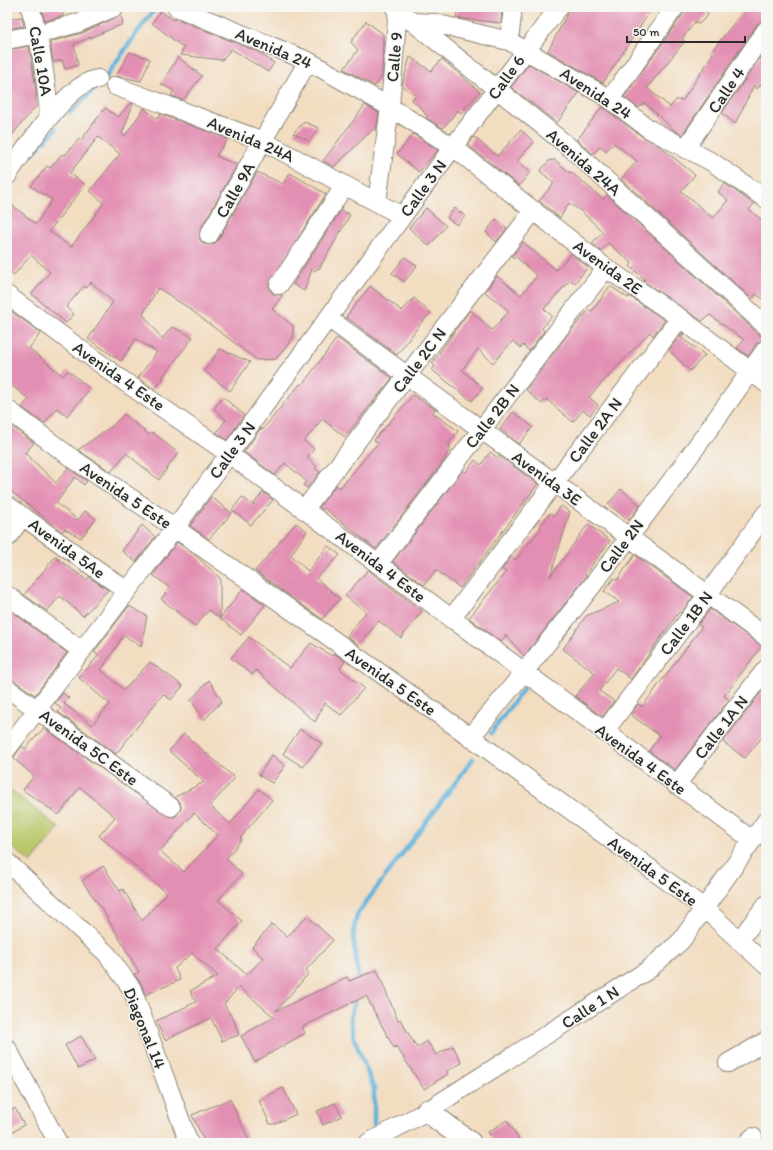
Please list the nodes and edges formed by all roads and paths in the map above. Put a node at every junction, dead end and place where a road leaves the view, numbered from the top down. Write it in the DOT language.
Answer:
graph roads {
  1 [pos="30,7"];
  2 [pos="115,7"];
  3 [pos="176,7"];
  4 [pos="513,7"];
  5 [pos="559,7"];
  6 [pos="675,7"];
  7 [pos="397,8"];
  8 [pos="412,22"];
  9 [pos="766,30"];
  10 [pos="38,34"];
  11 [pos="7,40"];
  12 [pos="510,41"];
  13 [pos="526,49"];
  14 [pos="308,61"];
  15 [pos="98,79"];
  16 [pos="115,86"];
  17 [pos="497,89"];
  18 [pos="610,99"];
  19 [pos="390,107"];
  20 [pos="49,115"];
  21 [pos="264,141"];
  22 [pos="453,147"];
  23 [pos="685,149"];
  24 [pos="7,176"];
  25 [pos="345,185"];
  26 [pos="764,192"];
  27 [pos="377,202"];
  28 [pos="534,210"];
  29 [pos="402,216"];
  30 [pos="209,235"];
  31 [pos="606,268"];
  32 [pos="279,285"];
  33 [pos="7,296"];
  34 [pos="328,318"];
  35 [pos="680,318"];
  36 [pos="766,326"];
  37 [pos="766,348"];
  38 [pos="750,371"];
  39 [pos="407,376"];
  40 [pos="766,383"];
  41 [pos="7,409"];
  42 [pos="482,430"];
  43 [pos="229,454"];
  44 [pos="554,483"];
  45 [pos="7,505"];
  46 [pos="304,510"];
  47 [pos="766,513"];
  48 [pos="23,516"];
  49 [pos="175,528"];
  50 [pos="629,537"];
  51 [pos="7,538"];
  52 [pos="378,564"];
  53 [pos="127,591"];
  54 [pos="708,594"];
  55 [pos="7,595"];
  56 [pos="451,619"];
  57 [pos="766,637"];
  58 [pos="82,651"];
  59 [pos="766,669"];
  60 [pos="524,672"];
  61 [pos="7,688"];
  62 [pos="37,710"];
  63 [pos="604,732"];
  64 [pos="470,738"];
  65 [pos="7,749"];
  66 [pos="676,785"];
  67 [pos="170,806"];
  68 [pos="766,821"];
  69 [pos="752,840"];
  70 [pos="7,862"];
  71 [pos="766,906"];
  72 [pos="704,908"];
  73 [pos="739,941"];
  74 [pos="766,965"];
  75 [pos="766,1041"];
  76 [pos="7,1048"];
  77 [pos="728,1063"];
  78 [pos="427,1111"];
  79 [pos="58,1143"];
  80 [pos="189,1143"];
  81 [pos="368,1143"];
  82 [pos="470,1143"];
  1 -- 10 [label="street, Calle 10A"];
  2 -- 10 [label="street"];
  3 -- 14 [label="street, Avenida 24"];
  4 -- 12 [label="street"];
  5 -- 13 [label="street, Calle 6"];
  6 -- 18 [label="street"];
  7 -- 8 [label="street, Avenida 24A"];
  7 -- 19 [label="street, Calle 9"];
  8 -- 12 [label="street, Avenida 24"];
  8 -- 17 [label="street, Avenida 24A"];
  9 -- 23 [label="street, Calle 4"];
  10 -- 11 [label="street"];
  10 -- 20 [label="street, Calle 10A"];
  12 -- 13 [label="street, Avenida 24"];
  13 -- 17 [label="street, Calle 6"];
  13 -- 18 [label="street, Avenida 24"];
  14 -- 19 [label="street, Avenida 24"];
  14 -- 21 [label="street, Calle 9A"];
  15 -- 20 [label="street"];
  16 -- 21 [label="street, Avenida 24A"];
  17 -- 22 [label="street, Calle 6"];
  17 -- 36 [label="street, Avenida 24A"];
  18 -- 23 [label="street, Avenida 24"];
  19 -- 22 [label="street, Calle 9"];
  19 -- 27 [label="street, Calle 9"];
  20 -- 24 [label="street"];
  21 -- 25 [label="street, Avenida 24A"];
  21 -- 30 [label="street, Calle 9A"];
  22 -- 28 [label="street, Avenida 2E"];
  22 -- 29 [label="street, Calle 3 N"];
  23 -- 26 [label="street, Avenida 24"];
  25 -- 27 [label="street, Avenida 24A"];
  25 -- 32 [label="street"];
  27 -- 29 [label="street, Avenida 24A"];
  28 -- 31 [label="street, Avenida 2E"];
  28 -- 39 [label="street, Calle 2C N"];
  29 -- 34 [label="street, Calle 3 N"];
  31 -- 35 [label="street, Avenida 2E"];
  31 -- 42 [label="street, Calle 2B N"];
  33 -- 43 [label="street, Avenida 4 Este"];
  34 -- 39 [label="street, Avenida 3E"];
  34 -- 43 [label="street, Calle 3 N"];
  35 -- 38 [label="street, Avenida 2E"];
  35 -- 44 [label="street, Calle 2A N"];
  37 -- 38 [label="street, Calle 2N"];
  38 -- 40 [label="street, Avenida 2E"];
  38 -- 50 [label="street, Calle 2N"];
  39 -- 42 [label="street, Avenida 3E"];
  39 -- 46 [label="street, Calle 2C N"];
  41 -- 49 [label="street, Avenida 5 Este"];
  42 -- 44 [label="street, Avenida 3E"];
  42 -- 52 [label="street, Calle 2B N"];
  43 -- 46 [label="street, Avenida 4 Este"];
  43 -- 49 [label="street, Calle 3 N"];
  44 -- 50 [label="street, Avenida 3E"];
  44 -- 56 [label="street, Calle 2A N"];
  45 -- 48 [label="street, Avenida 5Ae"];
  46 -- 52 [label="street, Avenida 4 Este"];
  47 -- 54 [label="street, Calle 1B N"];
  48 -- 51 [label="street"];
  48 -- 53 [label="street, Avenida 5Ae"];
  49 -- 53 [label="street, Calle 3 N"];
  49 -- 64 [label="street, Avenida 5 Este"];
  50 -- 54 [label="street, Avenida 3E"];
  50 -- 60 [label="street, Calle 2N"];
  52 -- 56 [label="street, Avenida 4 Este"];
  53 -- 58 [label="street, Calle 3 N"];
  54 -- 57 [label="street, Avenida 3E"];
  54 -- 63 [label="street, Calle 1B N"];
  55 -- 58 [label="street"];
  56 -- 60 [label="street, Avenida 4 Este"];
  58 -- 62 [label="street, Calle 3 N"];
  59 -- 66 [label="street, Calle 1A N"];
  60 -- 63 [label="street, Avenida 4 Este"];
  60 -- 64 [label="street, Calle 2N"];
  61 -- 62 [label="street, Avenida 5C Este"];
  62 -- 65 [label="street, Calle 3 N"];
  62 -- 67 [label="street, Avenida 5C Este"];
  63 -- 66 [label="street, Avenida 4 Este"];
  64 -- 72 [label="street, Avenida 5 Este"];
  66 -- 69 [label="street, Avenida 4 Este"];
  68 -- 69 [label="street, Calle 1 N"];
  69 -- 72 [label="street, Calle 1 N"];
  70 -- 80 [label="street, Diagonal 14"];
  71 -- 73 [label="street"];
  72 -- 73 [label="street, Avenida 5 Este"];
  72 -- 78 [label="street, Calle 1 N"];
  73 -- 74 [label="street, Avenida 5 Este"];
  75 -- 77 [label="street"];
  76 -- 79 [label="street"];
  78 -- 81 [label="street, Calle 1 N"];
  78 -- 82 [label="main road"];
}
